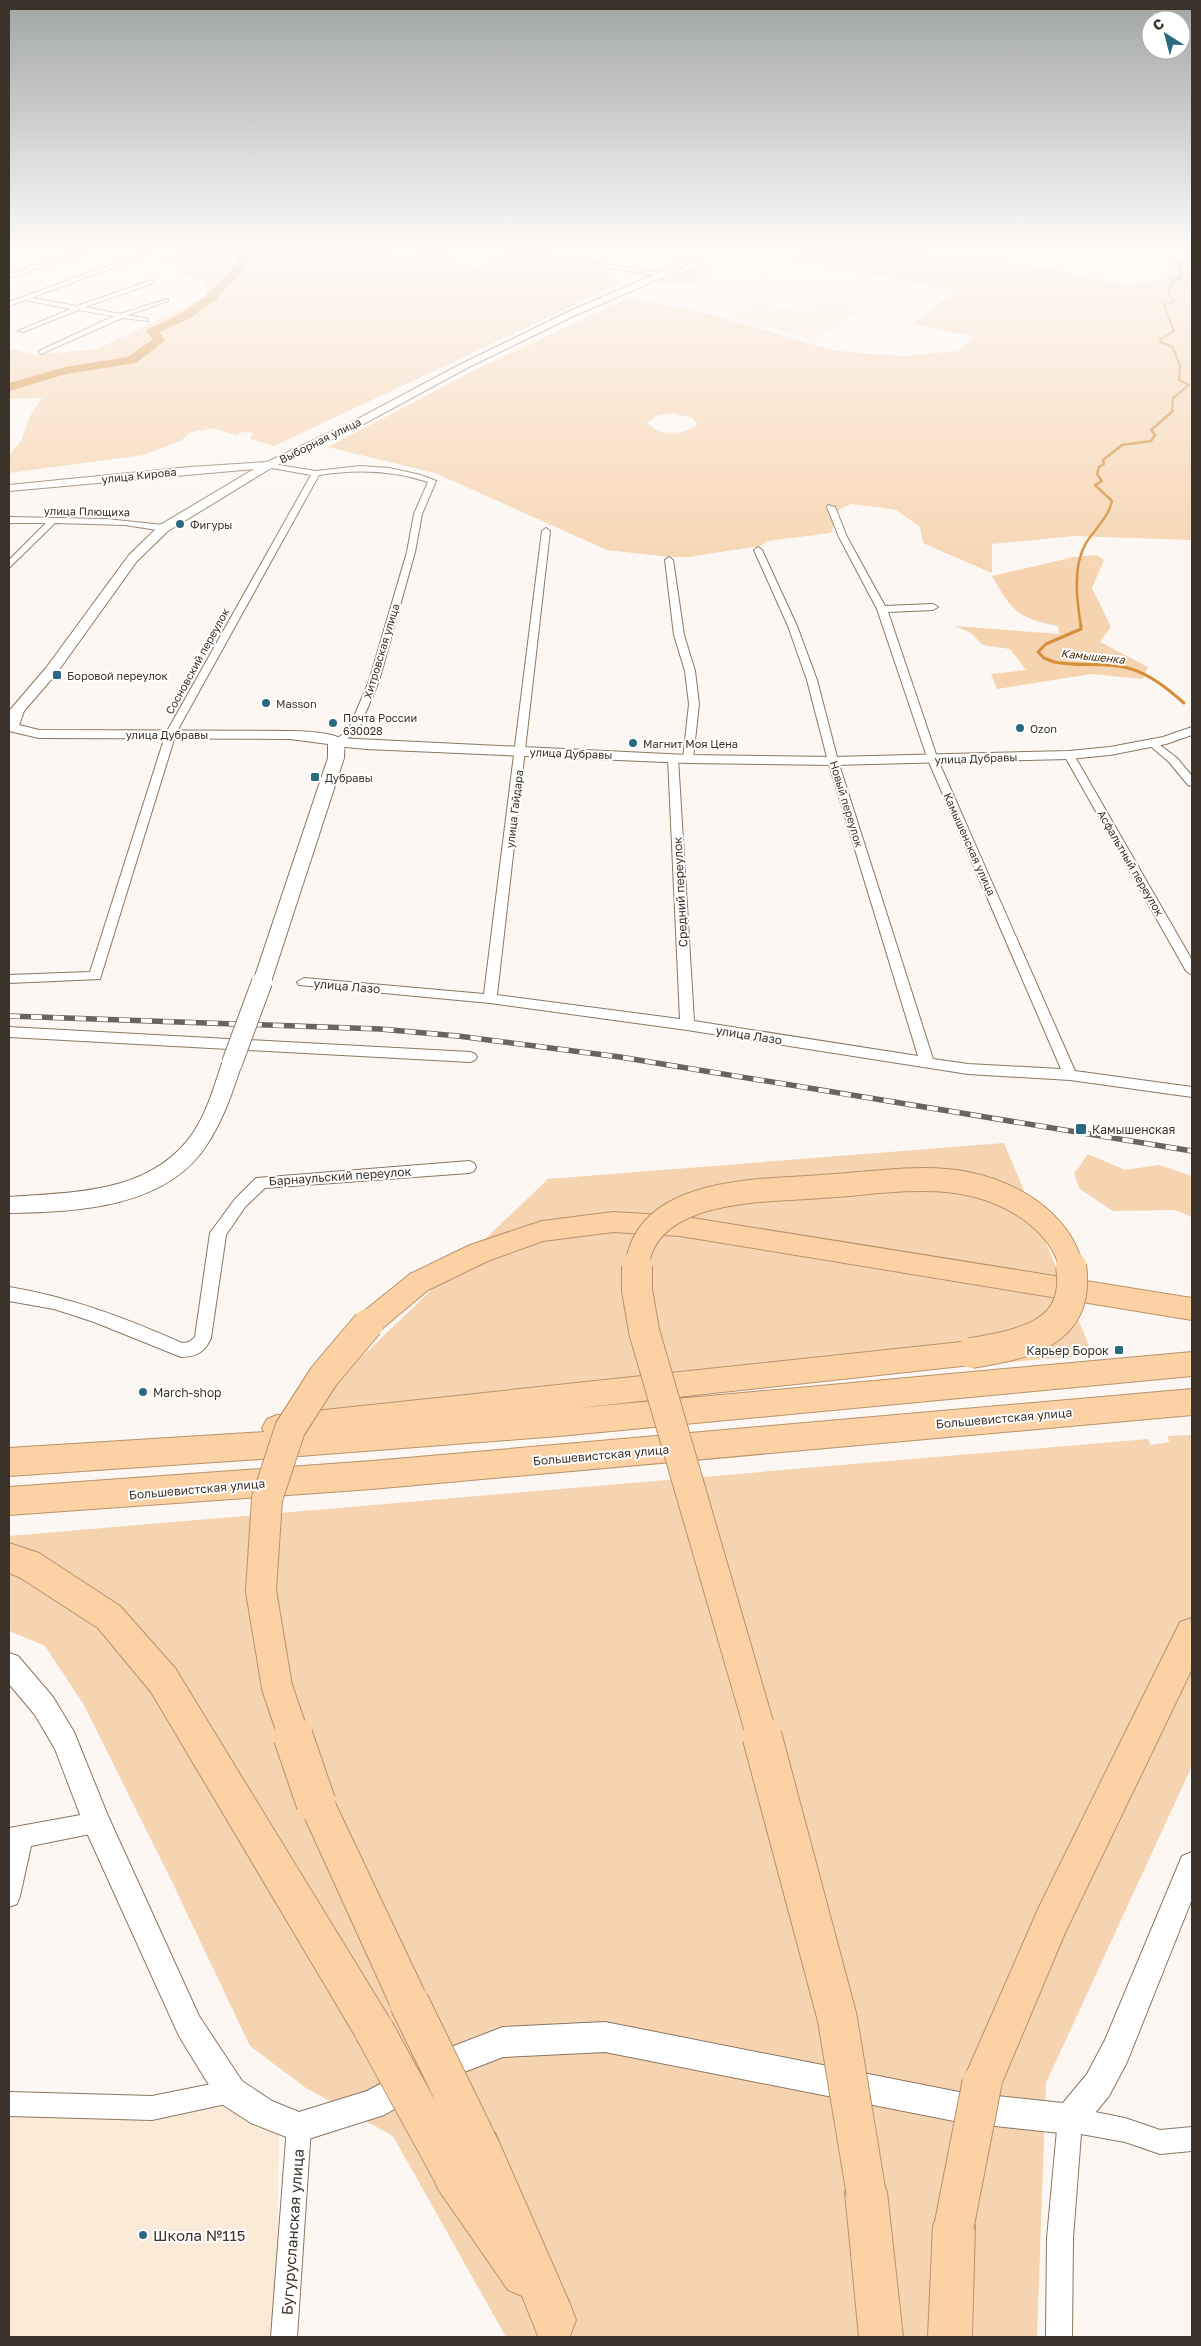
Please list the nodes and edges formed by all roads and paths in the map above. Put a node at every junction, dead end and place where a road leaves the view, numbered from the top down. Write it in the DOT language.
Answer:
graph roads {
  1 [pos="485,355"];
  2 [pos="269,465"];
  3 [pos="316,473"];
  4 [pos="9,488"];
  5 [pos="831,507"];
  6 [pos="9,520"];
  7 [pos="52,522"];
  8 [pos="164,528"];
  9 [pos="546,530"];
  10 [pos="758,550"];
  11 [pos="669,560"];
  12 [pos="9,566"];
  13 [pos="933,607"];
  14 [pos="882,609"];
  15 [pos="10,730"];
  16 [pos="1192,731"];
  17 [pos="171,733"];
  18 [pos="336,742"];
  19 [pos="1152,742"];
  20 [pos="521,752"];
  21 [pos="1069,755"];
  22 [pos="673,758"];
  23 [pos="688,759"];
  24 [pos="933,760"];
  25 [pos="833,762"];
  26 [pos="1192,783"];
  27 [pos="1192,971"];
  28 [pos="9,979"];
  29 [pos="304,982"];
  30 [pos="490,999"];
  31 [pos="687,1025"];
  32 [pos="9,1032"];
  33 [pos="470,1058"];
  34 [pos="926,1063"];
  35 [pos="1070,1075"];
  36 [pos="1192,1092"];
  37 [pos="469,1167"];
  38 [pos="9,1205"];
  39 [pos="9,1294"];
  40 [pos="1192,1309"];
  41 [pos="1192,1364"];
  42 [pos="1192,1402"];
  43 [pos="9,1461"];
  44 [pos="9,1501"];
  45 [pos="9,1558"];
  46 [pos="1192,1634"];
  47 [pos="9,1664"];
  48 [pos="97,1823"];
  49 [pos="16,1839"];
  50 [pos="1192,1866"];
  51 [pos="9,1896"];
  52 [pos="1185,1900"];
  53 [pos="231,2092"];
  54 [pos="9,2104"];
  55 [pos="1070,2119"];
  56 [pos="299,2127"];
  57 [pos="1192,2139"];
  58 [pos="467,2161"];
  59 [pos="554,2320"];
  60 [pos="284,2337"];
  61 [pos="881,2337"];
  62 [pos="950,2337"];
  63 [pos="1059,2337"];
  1 -- 2 [label="main road, Выборная улица"];
  2 -- 3 [label="street"];
  2 -- 4 [label="main road, улица Кирова"];
  2 -- 8 [label="main road, Выборная улица"];
  3 -- 17 [label="street, Сосновский переулок"];
  3 -- 18 [label="street, Хитровская улица"];
  5 -- 14 [label="street, Камышенская улица"];
  6 -- 7 [label="street, улица Плющиха"];
  7 -- 8 [label="street, улица Плющиха"];
  7 -- 12 [label="street"];
  8 -- 15 [label="main road, Выборная улица"];
  9 -- 20 [label="street, улица Гайдара"];
  10 -- 25 [label="street, Новый переулок"];
  11 -- 23 [label="street"];
  13 -- 14 [label="street"];
  14 -- 24 [label="street, Камышенская улица"];
  15 -- 17 [label="main road, улица Дубравы"];
  16 -- 19 [label="street, улица Дубравы"];
  17 -- 18 [label="main road, улица Дубравы"];
  17 -- 28 [label="street, Сосновский переулок"];
  18 -- 20 [label="street, улица Дубравы"];
  18 -- 38 [label="main road, bridge"];
  19 -- 21 [label="street, улица Дубравы"];
  19 -- 26 [label="street"];
  20 -- 22 [label="street, улица Дубравы"];
  20 -- 30 [label="street, улица Гайдара"];
  21 -- 24 [label="street, улица Дубравы"];
  21 -- 27 [label="street, Асфальтный переулок"];
  22 -- 23 [label="street, улица Дубравы"];
  22 -- 31 [label="street, Средний переулок"];
  23 -- 25 [label="street, улица Дубравы"];
  24 -- 25 [label="street, улица Дубравы"];
  24 -- 35 [label="street, Камышенская улица"];
  25 -- 34 [label="street, Новый переулок"];
  29 -- 30 [label="street, улица Лазо"];
  30 -- 31 [label="street, улица Лазо"];
  31 -- 34 [label="street, улица Лазо"];
  32 -- 33 [label="street"];
  34 -- 35 [label="street, улица Лазо"];
  35 -- 36 [label="street, улица Лазо"];
  37 -- 39 [label="street, Барнаульский переулок"];
  40 -- 58 [label="highway, bridge"];
  41 -- 43 [label="highway"];
  42 -- 44 [label="highway, Большевистская улица"];
  43 -- 61 [label="highway, bridge"];
  45 -- 58 [label="highway, bridge"];
  46 -- 62 [label="highway, bridge"];
  47 -- 48 [label="street"];
  48 -- 49 [label="street"];
  48 -- 53 [label="street"];
  49 -- 51 [label="street"];
  50 -- 52 [label="street"];
  52 -- 55 [label="street"];
  53 -- 54 [label="street"];
  53 -- 56 [label="street"];
  55 -- 56 [label="street"];
  55 -- 57 [label="street"];
  55 -- 63 [label="street"];
  56 -- 60 [label="street, Бугурусланская улица"];
  58 -- 59 [label="highway"];
}
